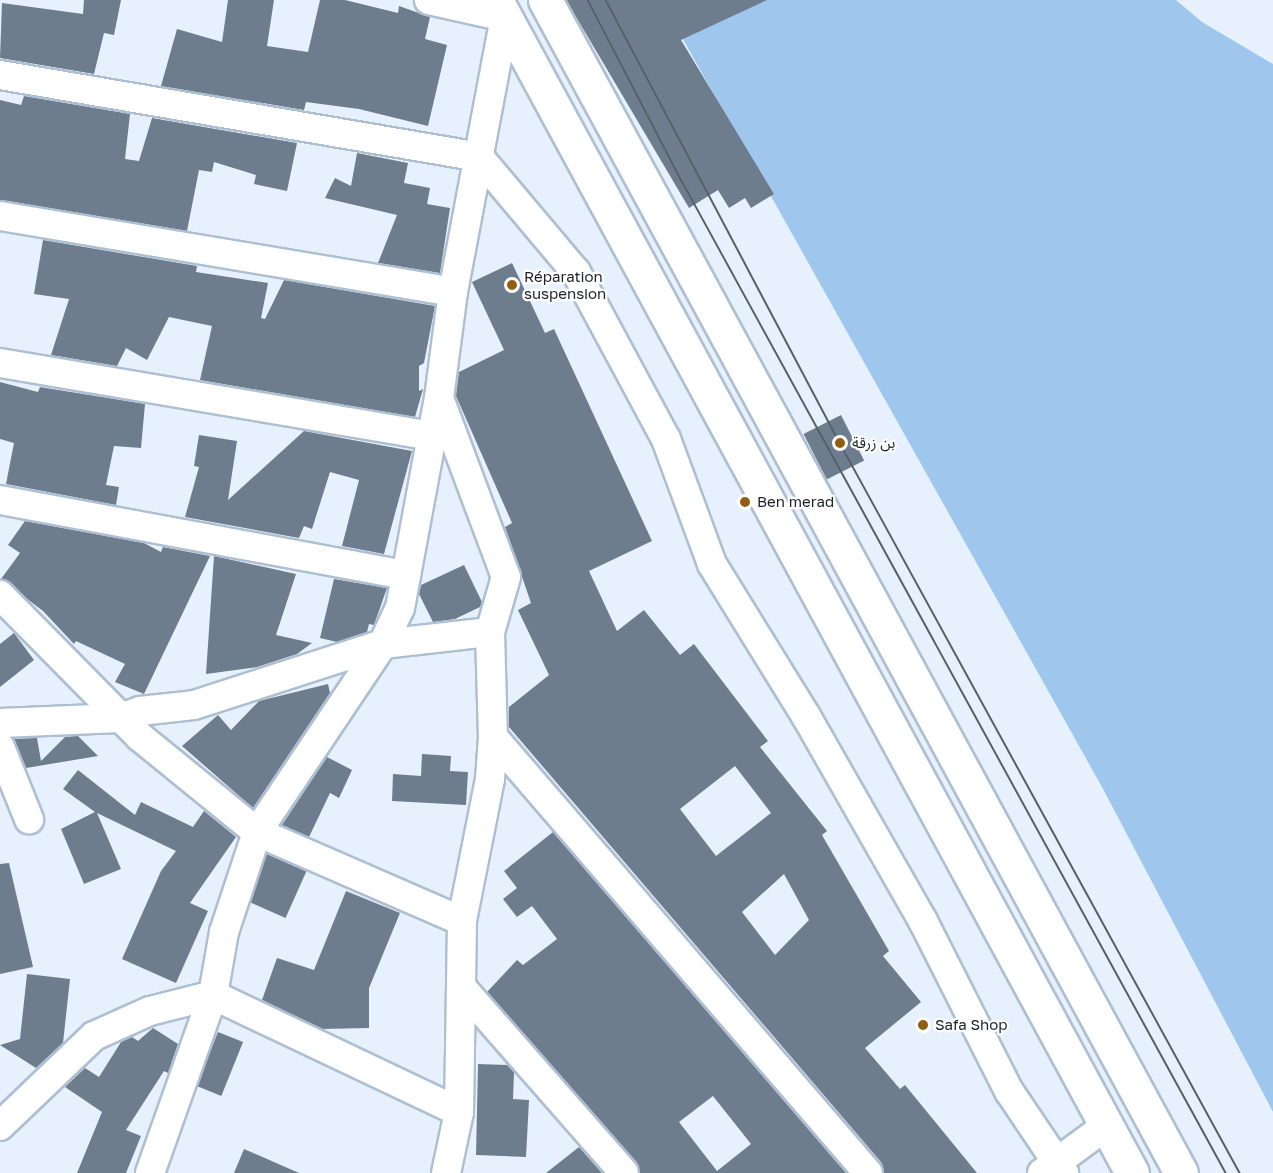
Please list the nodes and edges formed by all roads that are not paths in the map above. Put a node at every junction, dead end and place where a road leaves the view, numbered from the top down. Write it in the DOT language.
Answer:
graph roads {
  1 [pos="429,0"];
  2 [pos="545,0"];
  3 [pos="501,9"];
  4 [pos="0,75"];
  5 [pos="479,157"];
  6 [pos="0,216"];
  7 [pos="453,292"];
  8 [pos="0,363"];
  9 [pos="439,398"];
  10 [pos="430,436"];
  11 [pos="0,500"];
  12 [pos="406,575"];
  13 [pos="0,595"];
  14 [pos="490,632"];
  15 [pos="382,644"];
  16 [pos="120,718"];
  17 [pos="0,723"];
  18 [pos="494,736"];
  19 [pos="0,747"];
  20 [pos="29,819"];
  21 [pos="257,832"];
  22 [pos="462,921"];
  23 [pos="463,989"];
  24 [pos="213,995"];
  25 [pos="459,1112"];
  26 [pos="2,1114"];
  27 [pos="1106,1126"];
  28 [pos="1054,1169"];
  29 [pos="150,1173"];
  30 [pos="446,1173"];
  31 [pos="624,1173"];
  32 [pos="868,1173"];
  33 [pos="1132,1173"];
  34 [pos="1181,1173"];
  1 -- 3 [label="street"];
  2 -- 34 [label="main road"];
  3 -- 5 [label="street"];
  3 -- 27 [label="main road"];
  4 -- 5 [label="street"];
  5 -- 7 [label="street"];
  5 -- 28 [label="street"];
  6 -- 7 [label="street"];
  7 -- 9 [label="street"];
  8 -- 10 [label="street"];
  9 -- 10 [label="street"];
  9 -- 14 [label="street"];
  10 -- 12 [label="street"];
  11 -- 12 [label="street"];
  12 -- 15 [label="street"];
  13 -- 16 [label="street"];
  14 -- 15 [label="street"];
  14 -- 18 [label="street"];
  15 -- 16 [label="street"];
  15 -- 21 [label="street"];
  16 -- 17 [label="street"];
  16 -- 21 [label="street"];
  18 -- 22 [label="street"];
  18 -- 32 [label="street"];
  19 -- 20 [label="street"];
  21 -- 22 [label="street"];
  21 -- 24 [label="street"];
  22 -- 23 [label="street"];
  23 -- 25 [label="street"];
  23 -- 31 [label="street"];
  24 -- 25 [label="street"];
  24 -- 26 [label="street"];
  24 -- 29 [label="street"];
  25 -- 30 [label="street"];
  27 -- 28 [label="street"];
  27 -- 33 [label="main road"];
}
